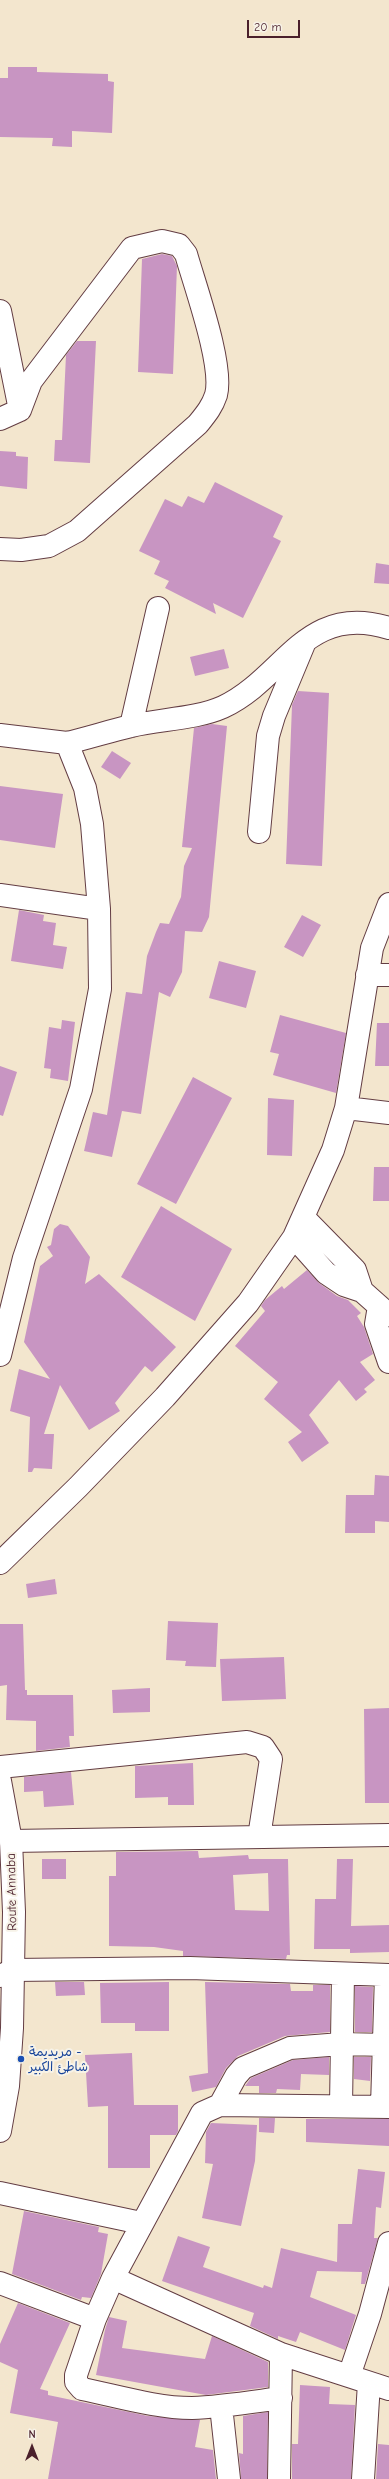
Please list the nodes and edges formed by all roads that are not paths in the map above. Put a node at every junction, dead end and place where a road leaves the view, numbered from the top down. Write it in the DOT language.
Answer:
graph roads {
  1 [pos="0,311"];
  2 [pos="20,410"];
  3 [pos="0,419"];
  4 [pos="0,549"];
  5 [pos="158,608"];
  6 [pos="389,628"];
  7 [pos="305,641"];
  8 [pos="131,726"];
  9 [pos="0,735"];
  10 [pos="67,743"];
  11 [pos="259,832"];
  12 [pos="0,895"];
  13 [pos="389,904"];
  14 [pos="99,909"];
  15 [pos="368,975"];
  16 [pos="389,975"];
  17 [pos="346,1108"];
  18 [pos="389,1113"];
  19 [pos="299,1228"];
  20 [pos="9,1283"];
  21 [pos="384,1311"];
  22 [pos="0,1354"];
  23 [pos="389,1362"];
  24 [pos="0,1563"];
  25 [pos="0,1767"];
  26 [pos="0,1781"];
  27 [pos="389,1835"];
  28 [pos="259,1837"];
  29 [pos="11,1841"];
  30 [pos="7,1965"];
  31 [pos="343,1974"];
  32 [pos="387,1975"];
  33 [pos="13,2004"];
  34 [pos="0,2035"];
  35 [pos="341,2044"];
  36 [pos="386,2045"];
  37 [pos="220,2105"];
  38 [pos="341,2106"];
  39 [pos="385,2106"];
  40 [pos="0,2131"];
  41 [pos="0,2193"];
  42 [pos="142,2223"];
  43 [pos="389,2243"];
  44 [pos="112,2278"];
  45 [pos="0,2283"];
  46 [pos="95,2319"];
  47 [pos="281,2354"];
  48 [pos="349,2376"];
  49 [pos="379,2386"];
  50 [pos="280,2398"];
  51 [pos="221,2406"];
  52 [pos="229,2479"];
  53 [pos="279,2479"];
  54 [pos="363,2479"];
  1 -- 2 [label="street"];
  2 -- 3 [label="street"];
  2 -- 4 [label="street"];
  5 -- 8 [label="street"];
  6 -- 7 [label="street"];
  7 -- 8 [label="street"];
  7 -- 11 [label="street"];
  8 -- 10 [label="street"];
  9 -- 10 [label="street"];
  10 -- 14 [label="street"];
  12 -- 14 [label="street"];
  13 -- 15 [label="street"];
  14 -- 20 [label="street"];
  15 -- 16 [label="street"];
  15 -- 17 [label="street"];
  17 -- 18 [label="street"];
  17 -- 19 [label="street"];
  19 -- 21 [label="street"];
  19 -- 24 [label="street"];
  20 -- 22 [label="street"];
  21 -- 23 [label="street"];
  25 -- 28 [label="street"];
  26 -- 29 [label="street, Route Annaba"];
  27 -- 28 [label="street"];
  28 -- 29 [label="street"];
  29 -- 30 [label="street, Route Annaba"];
  30 -- 31 [label="street"];
  30 -- 33 [label="street, Route Annaba"];
  31 -- 32 [label="street"];
  31 -- 35 [label="street"];
  32 -- 36 [label="street"];
  33 -- 34 [label="street, Route Annaba"];
  33 -- 40 [label="street, Route Annaba"];
  35 -- 36 [label="street"];
  35 -- 37 [label="street"];
  35 -- 38 [label="street"];
  36 -- 39 [label="street"];
  37 -- 38 [label="street"];
  37 -- 42 [label="street"];
  38 -- 39 [label="street"];
  41 -- 42 [label="street"];
  42 -- 44 [label="street"];
  43 -- 48 [label="street"];
  44 -- 46 [label="street"];
  44 -- 47 [label="street"];
  45 -- 46 [label="street"];
  46 -- 51 [label="street"];
  47 -- 48 [label="street"];
  47 -- 50 [label="street"];
  48 -- 49 [label="street"];
  49 -- 54 [label="street"];
  50 -- 51 [label="street"];
  50 -- 53 [label="street"];
  51 -- 52 [label="street"];
}
